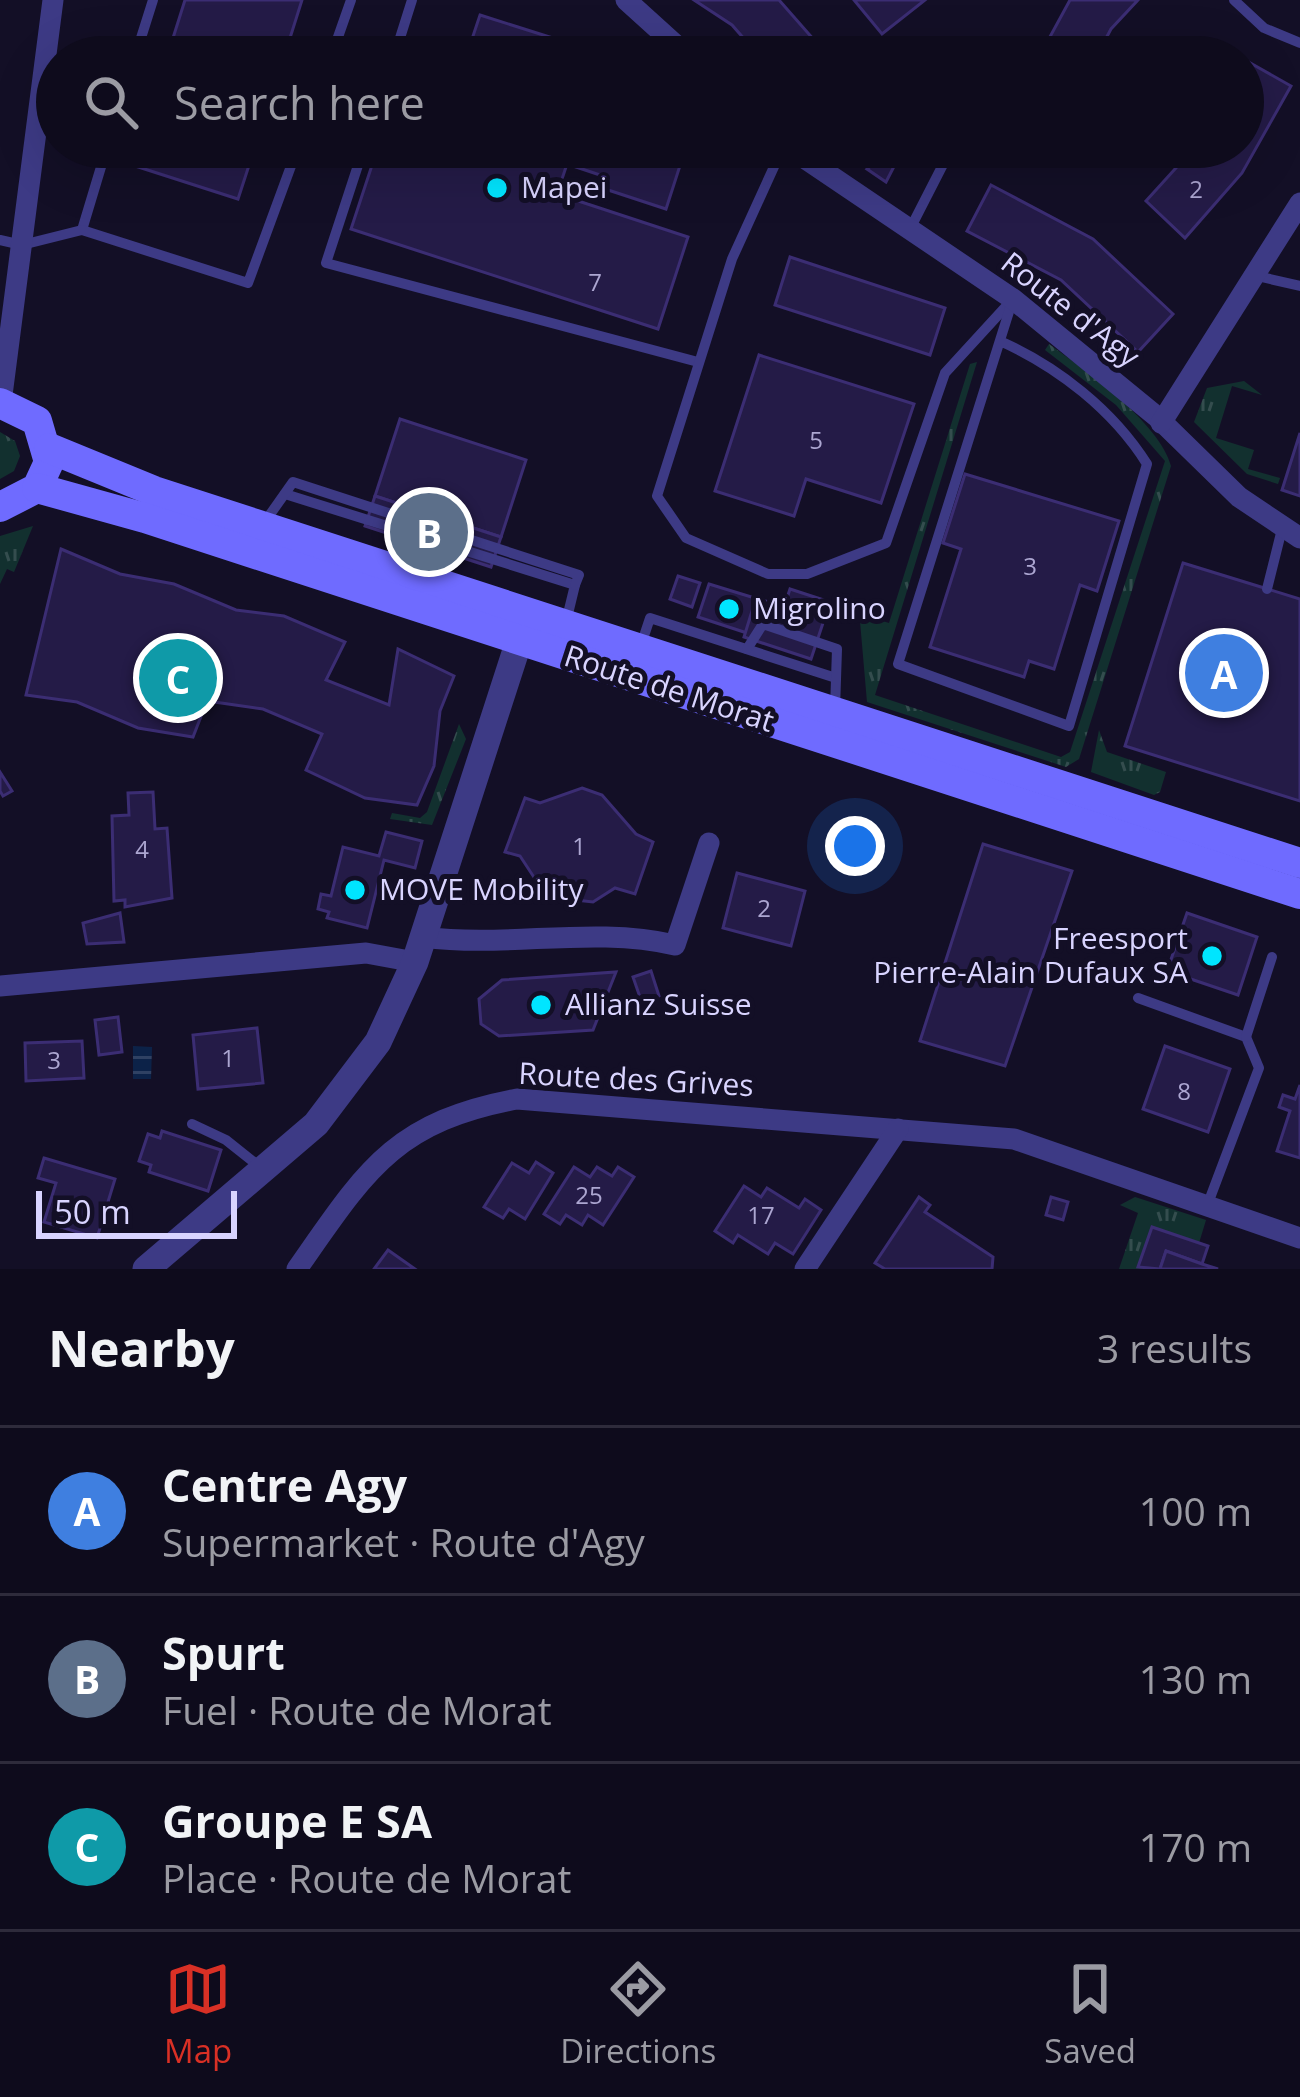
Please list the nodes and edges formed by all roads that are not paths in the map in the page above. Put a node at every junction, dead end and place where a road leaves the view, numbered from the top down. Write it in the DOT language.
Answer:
graph roads {
  1 [pos="53,0"];
  2 [pos="152,0"];
  3 [pos="352,0"];
  4 [pos="412,0"];
  5 [pos="626,0"];
  6 [pos="1234,0"];
  7 [pos="47,36"];
  8 [pos="141,36"];
  9 [pos="339,36"];
  10 [pos="401,36"];
  11 [pos="666,36"];
  12 [pos="1300,43"];
  13 [pos="36,98"];
  14 [pos="101,168"];
  15 [pos="290,168"];
  16 [pos="357,168"];
  17 [pos="776,168"];
  18 [pos="814,168"];
  19 [pos="941,168"];
  20 [pos="1298,211"];
  21 [pos="82,230"];
  22 [pos="909,231"];
  23 [pos="11,243"];
  24 [pos="1254,275"];
  25 [pos="1300,286"];
  26 [pos="1013,299"];
  27 [pos="1000,341"];
  28 [pos="698,362"];
  29 [pos="0,403"];
  30 [pos="1162,423"];
  31 [pos="49,448"];
  32 [pos="37,488"];
  33 [pos="0,507"];
  34 [pos="262,526"];
  35 [pos="1291,534"];
  36 [pos="1268,590"];
  37 [pos="565,625"];
  38 [pos="519,640"];
  39 [pos="640,649"];
  40 [pos="747,649"];
  41 [pos="836,679"];
  42 [pos="834,712"];
  43 [pos="709,843"];
  44 [pos="1300,863"];
  45 [pos="1300,895"];
  46 [pos="419,950"];
  47 [pos="1272,957"];
  48 [pos="0,986"];
  49 [pos="1138,998"];
  50 [pos="1246,1037"];
  51 [pos="192,1124"];
  52 [pos="898,1129"];
  53 [pos="263,1170"];
  54 [pos="1207,1206"];
  55 [pos="1300,1238"];
  56 [pos="146,1269"];
  57 [pos="297,1269"];
  58 [pos="805,1269"];
  1 -- 7 [label="street"];
  2 -- 8 [label="lane"];
  3 -- 9 [label="lane"];
  4 -- 10 [label="lane"];
  5 -- 11 [label="street"];
  6 -- 12 [label="lane"];
  13 -- 23 [label="street"];
  14 -- 21 [label="lane"];
  15 -- 21 [label="lane"];
  16 -- 28 [label="lane"];
  17 -- 28 [label="lane"];
  18 -- 22 [label="street, Route d'Agy"];
  19 -- 22 [label="lane"];
  20 -- 24 [label="street"];
  21 -- 23 [label="lane"];
  22 -- 26 [label="street, Route d'Agy"];
  23 -- 29 [label="street"];
  24 -- 25 [label="lane"];
  24 -- 30 [label="street"];
  26 -- 27 [label="lane"];
  26 -- 28 [label="lane"];
  26 -- 30 [label="street, Route d'Agy"];
  27 -- 27 [label="lane"];
  29 -- 31 [label="main road, Route de Morat"];
  30 -- 35 [label="street, Route d'Agy"];
  31 -- 32 [label="main road"];
  31 -- 34 [label="main road, Route de Morat"];
  32 -- 33 [label="main road"];
  32 -- 38 [label="main road, Route de Morat"];
  34 -- 37 [label="main road, Route de Morat"];
  34 -- 37 [label="lane"];
  35 -- 36 [label="lane"];
  37 -- 39 [label="main road, Route de Morat"];
  38 -- 45 [label="main road, Route de Morat"];
  38 -- 46 [label="street"];
  39 -- 40 [label="lane"];
  39 -- 42 [label="main road, Route de Morat"];
  40 -- 41 [label="lane"];
  40 -- 41 [label="lane"];
  41 -- 42 [label="lane"];
  42 -- 44 [label="main road, Route de Morat"];
  43 -- 46 [label="street"];
  46 -- 48 [label="street"];
  46 -- 53 [label="street"];
  47 -- 50 [label="lane"];
  49 -- 50 [label="lane"];
  50 -- 54 [label="lane"];
  51 -- 53 [label="lane"];
  52 -- 54 [label="street, Route des Grives"];
  52 -- 57 [label="street, Route des Grives"];
  52 -- 58 [label="street"];
  53 -- 56 [label="street"];
  54 -- 55 [label="street, Route des Grives"];
}
